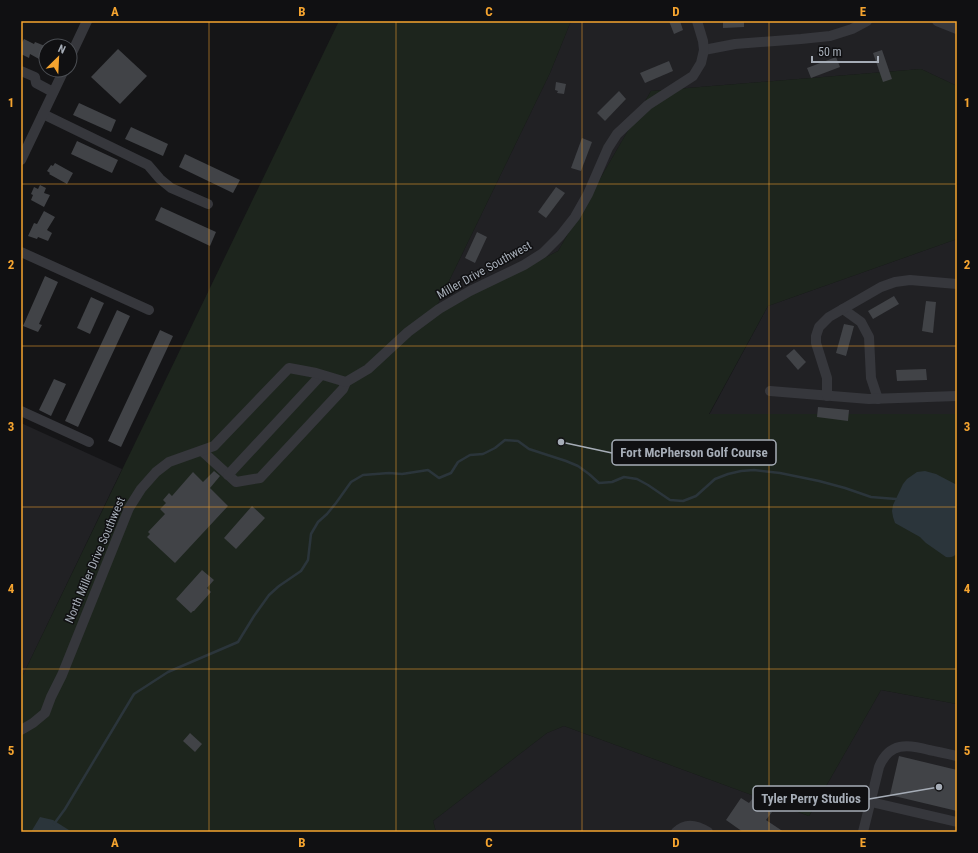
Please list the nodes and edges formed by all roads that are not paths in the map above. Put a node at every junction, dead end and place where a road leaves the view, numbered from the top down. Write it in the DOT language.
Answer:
graph roads {
  1 [pos="697,21"];
  2 [pos="866,21"];
  3 [pos="937,21"];
  4 [pos="88,25"];
  5 [pos="957,29"];
  6 [pos="78,43"];
  7 [pos="704,50"];
  8 [pos="21,71"];
  9 [pos="60,78"];
  10 [pos="53,92"];
  11 [pos="43,114"];
  12 [pos="21,160"];
  13 [pos="208,204"];
  14 [pos="21,252"];
  15 [pos="957,284"];
  16 [pos="843,309"];
  17 [pos="149,310"];
  18 [pos="321,375"];
  19 [pos="346,382"];
  20 [pos="770,391"];
  21 [pos="827,396"];
  22 [pos="957,396"];
  23 [pos="878,399"];
  24 [pos="21,411"];
  25 [pos="89,442"];
  26 [pos="202,451"];
  27 [pos="228,474"];
  28 [pos="21,730"];
  29 [pos="957,756"];
  30 [pos="871,802"];
  31 [pos="957,822"];
  32 [pos="676,832"];
  33 [pos="708,832"];
  34 [pos="863,832"];
  1 -- 7 [label="street"];
  2 -- 7 [label="street"];
  3 -- 5 [label="street"];
  4 -- 6 [label="street"];
  7 -- 19 [label="street, Miller Drive Southwest"];
  8 -- 10 [label="street"];
  9 -- 10 [label="street"];
  10 -- 11 [label="street"];
  11 -- 12 [label="street"];
  11 -- 13 [label="street"];
  14 -- 17 [label="street"];
  15 -- 16 [label="street"];
  16 -- 21 [label="street"];
  16 -- 23 [label="street"];
  18 -- 19 [label="street, North Miller Drive Southwest"];
  18 -- 26 [label="street, North Miller Drive Southwest"];
  18 -- 27 [label="street"];
  19 -- 27 [label="street"];
  20 -- 21 [label="street"];
  21 -- 23 [label="street"];
  22 -- 23 [label="street"];
  24 -- 25 [label="street"];
  26 -- 27 [label="street"];
  26 -- 28 [label="street, North Miller Drive Southwest"];
  29 -- 30 [label="street"];
  30 -- 31 [label="street"];
  30 -- 34 [label="street"];
  32 -- 33 [label="street"];
}
